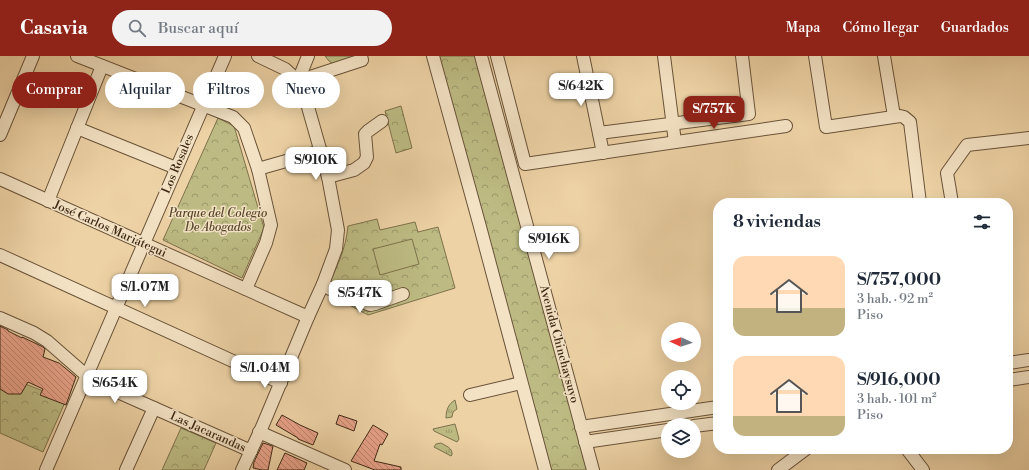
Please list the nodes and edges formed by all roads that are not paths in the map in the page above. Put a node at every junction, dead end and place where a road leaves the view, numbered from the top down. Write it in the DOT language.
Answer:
graph roads {
  1 [pos="33,56"];
  2 [pos="78,56"];
  3 [pos="225,56"];
  4 [pos="258,56"];
  5 [pos="308,56"];
  6 [pos="433,56"];
  7 [pos="481,56"];
  8 [pos="497,56"];
  9 [pos="583,56"];
  10 [pos="664,56"];
  11 [pos="742,56"];
  12 [pos="815,56"];
  13 [pos="884,56"];
  14 [pos="362,58"];
  15 [pos="102,66"];
  16 [pos="218,72"];
  17 [pos="288,72"];
  18 [pos="302,72"];
  19 [pos="323,72"];
  20 [pos="193,101"];
  21 [pos="203,108"];
  22 [pos="212,108"];
  23 [pos="308,108"];
  24 [pos="894,116"];
  25 [pos="382,121"];
  26 [pos="672,124"];
  27 [pos="786,126"];
  28 [pos="77,128"];
  29 [pos="0,133"];
  30 [pos="599,134"];
  31 [pos="1029,138"];
  32 [pos="675,142"];
  33 [pos="321,151"];
  34 [pos="603,153"];
  35 [pos="176,168"];
  36 [pos="258,170"];
  37 [pos="328,177"];
  38 [pos="0,180"];
  39 [pos="919,198"];
  40 [pos="951,198"];
  41 [pos="48,201"];
  42 [pos="144,244"];
  43 [pos="0,256"];
  44 [pos="323,284"];
  45 [pos="246,289"];
  46 [pos="403,294"];
  47 [pos="116,308"];
  48 [pos="308,317"];
  49 [pos="0,318"];
  50 [pos="1029,360"];
  51 [pos="1013,362"];
  52 [pos="86,376"];
  53 [pos="1029,377"];
  54 [pos="1013,379"];
  55 [pos="281,383"];
  56 [pos="521,383"];
  57 [pos="470,395"];
  58 [pos="154,408"];
  59 [pos="713,408"];
  60 [pos="713,424"];
  61 [pos="701,425"];
  62 [pos="581,427"];
  63 [pos="661,431"];
  64 [pos="259,432"];
  65 [pos="585,442"];
  66 [pos="251,451"];
  67 [pos="799,454"];
  68 [pos="911,454"];
  69 [pos="46,470"];
  70 [pos="126,470"];
  71 [pos="242,470"];
  72 [pos="346,470"];
  73 [pos="545,470"];
  74 [pos="593,470"];
  75 [pos="778,470"];
  76 [pos="923,470"];
  1 -- 29 [label="street"];
  2 -- 15 [label="street"];
  3 -- 16 [label="street, Los Rosales"];
  4 -- 17 [label="street"];
  5 -- 18 [label="street"];
  6 -- 56 [label="street"];
  7 -- 62 [label="street, Avenida Chinchaysuyo"];
  8 -- 34 [label="street"];
  9 -- 30 [label="street"];
  10 -- 26 [label="street"];
  11 -- 26 [label="street"];
  12 -- 24 [label="street"];
  13 -- 24 [label="street"];
  14 -- 19 [label="street"];
  15 -- 20 [label="street"];
  15 -- 28 [label="street"];
  21 -- 35 [label="street, Los Rosales"];
  22 -- 36 [label="street"];
  23 -- 33 [label="street"];
  24 -- 39 [label="street"];
  25 -- 37 [label="street"];
  26 -- 30 [label="street"];
  26 -- 32 [label="street"];
  27 -- 32 [label="street"];
  28 -- 35 [label="street"];
  28 -- 41 [label="street"];
  30 -- 34 [label="street"];
  31 -- 40 [label="street"];
  32 -- 34 [label="street"];
  33 -- 36 [label="street"];
  33 -- 37 [label="street"];
  35 -- 42 [label="street, Los Rosales"];
  36 -- 45 [label="street"];
  37 -- 44 [label="street"];
  38 -- 41 [label="street, José Carlos Mariátegui"];
  41 -- 42 [label="street, José Carlos Mariátegui"];
  42 -- 45 [label="street, José Carlos Mariátegui"];
  42 -- 47 [label="street, Los Rosales"];
  43 -- 47 [label="street"];
  44 -- 46 [label="street"];
  44 -- 48 [label="street"];
  45 -- 48 [label="street, José Carlos Mariátegui"];
  47 -- 52 [label="street, Los Rosales"];
  47 -- 55 [label="street"];
  48 -- 55 [label="street"];
  49 -- 52 [label="street, Las Jacarandas"];
  50 -- 51 [label="street"];
  52 -- 58 [label="street, Las Jacarandas"];
  52 -- 69 [label="street, Los Rosales"];
  53 -- 54 [label="street"];
  55 -- 64 [label="street"];
  56 -- 57 [label="street"];
  56 -- 73 [label="street"];
  58 -- 66 [label="street, Las Jacarandas"];
  58 -- 70 [label="street"];
  59 -- 62 [label="street"];
  60 -- 61 [label="street"];
  62 -- 65 [label="street, Avenida Chinchaysuyo"];
  63 -- 65 [label="street"];
  64 -- 66 [label="street"];
  64 -- 72 [label="street"];
  65 -- 74 [label="street, Avenida Chinchaysuyo"];
  66 -- 71 [label="street"];
  67 -- 75 [label="street"];
  68 -- 76 [label="street"];
}
